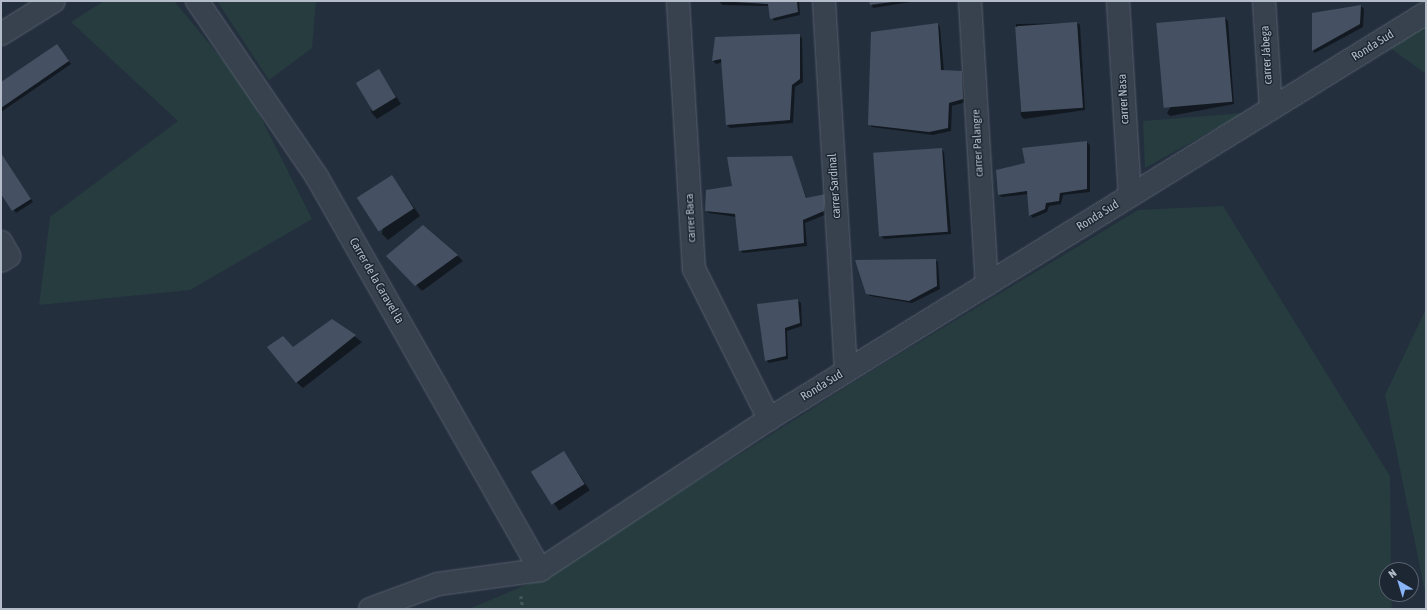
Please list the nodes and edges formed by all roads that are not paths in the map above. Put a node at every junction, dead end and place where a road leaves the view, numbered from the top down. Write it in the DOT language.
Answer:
graph roads {
  1 [pos="54,1"];
  2 [pos="197,1"];
  3 [pos="678,1"];
  4 [pos="824,1"];
  5 [pos="970,1"];
  6 [pos="1118,1"];
  7 [pos="1264,1"];
  8 [pos="1417,11"];
  9 [pos="1,34"];
  10 [pos="1271,108"];
  11 [pos="1130,196"];
  12 [pos="987,284"];
  13 [pos="846,371"];
  14 [pos="769,419"];
  15 [pos="540,570"];
  16 [pos="370,609"];
  1 -- 9 [label="street"];
  2 -- 15 [label="street, Carrer de la Caravel·la"];
  3 -- 14 [label="street, carrer Baca"];
  4 -- 13 [label="street, carrer Sardinal"];
  5 -- 12 [label="street, carrer Palangre"];
  6 -- 11 [label="street, carrer Nasa"];
  7 -- 10 [label="street, carrer Jábega"];
  8 -- 10 [label="street, Ronda Sud"];
  10 -- 11 [label="street, Ronda Sud"];
  11 -- 12 [label="street, Ronda Sud"];
  12 -- 13 [label="street, Ronda Sud"];
  13 -- 14 [label="street, Ronda Sud"];
  14 -- 15 [label="street, Ronda Sud"];
  15 -- 16 [label="street"];
}
